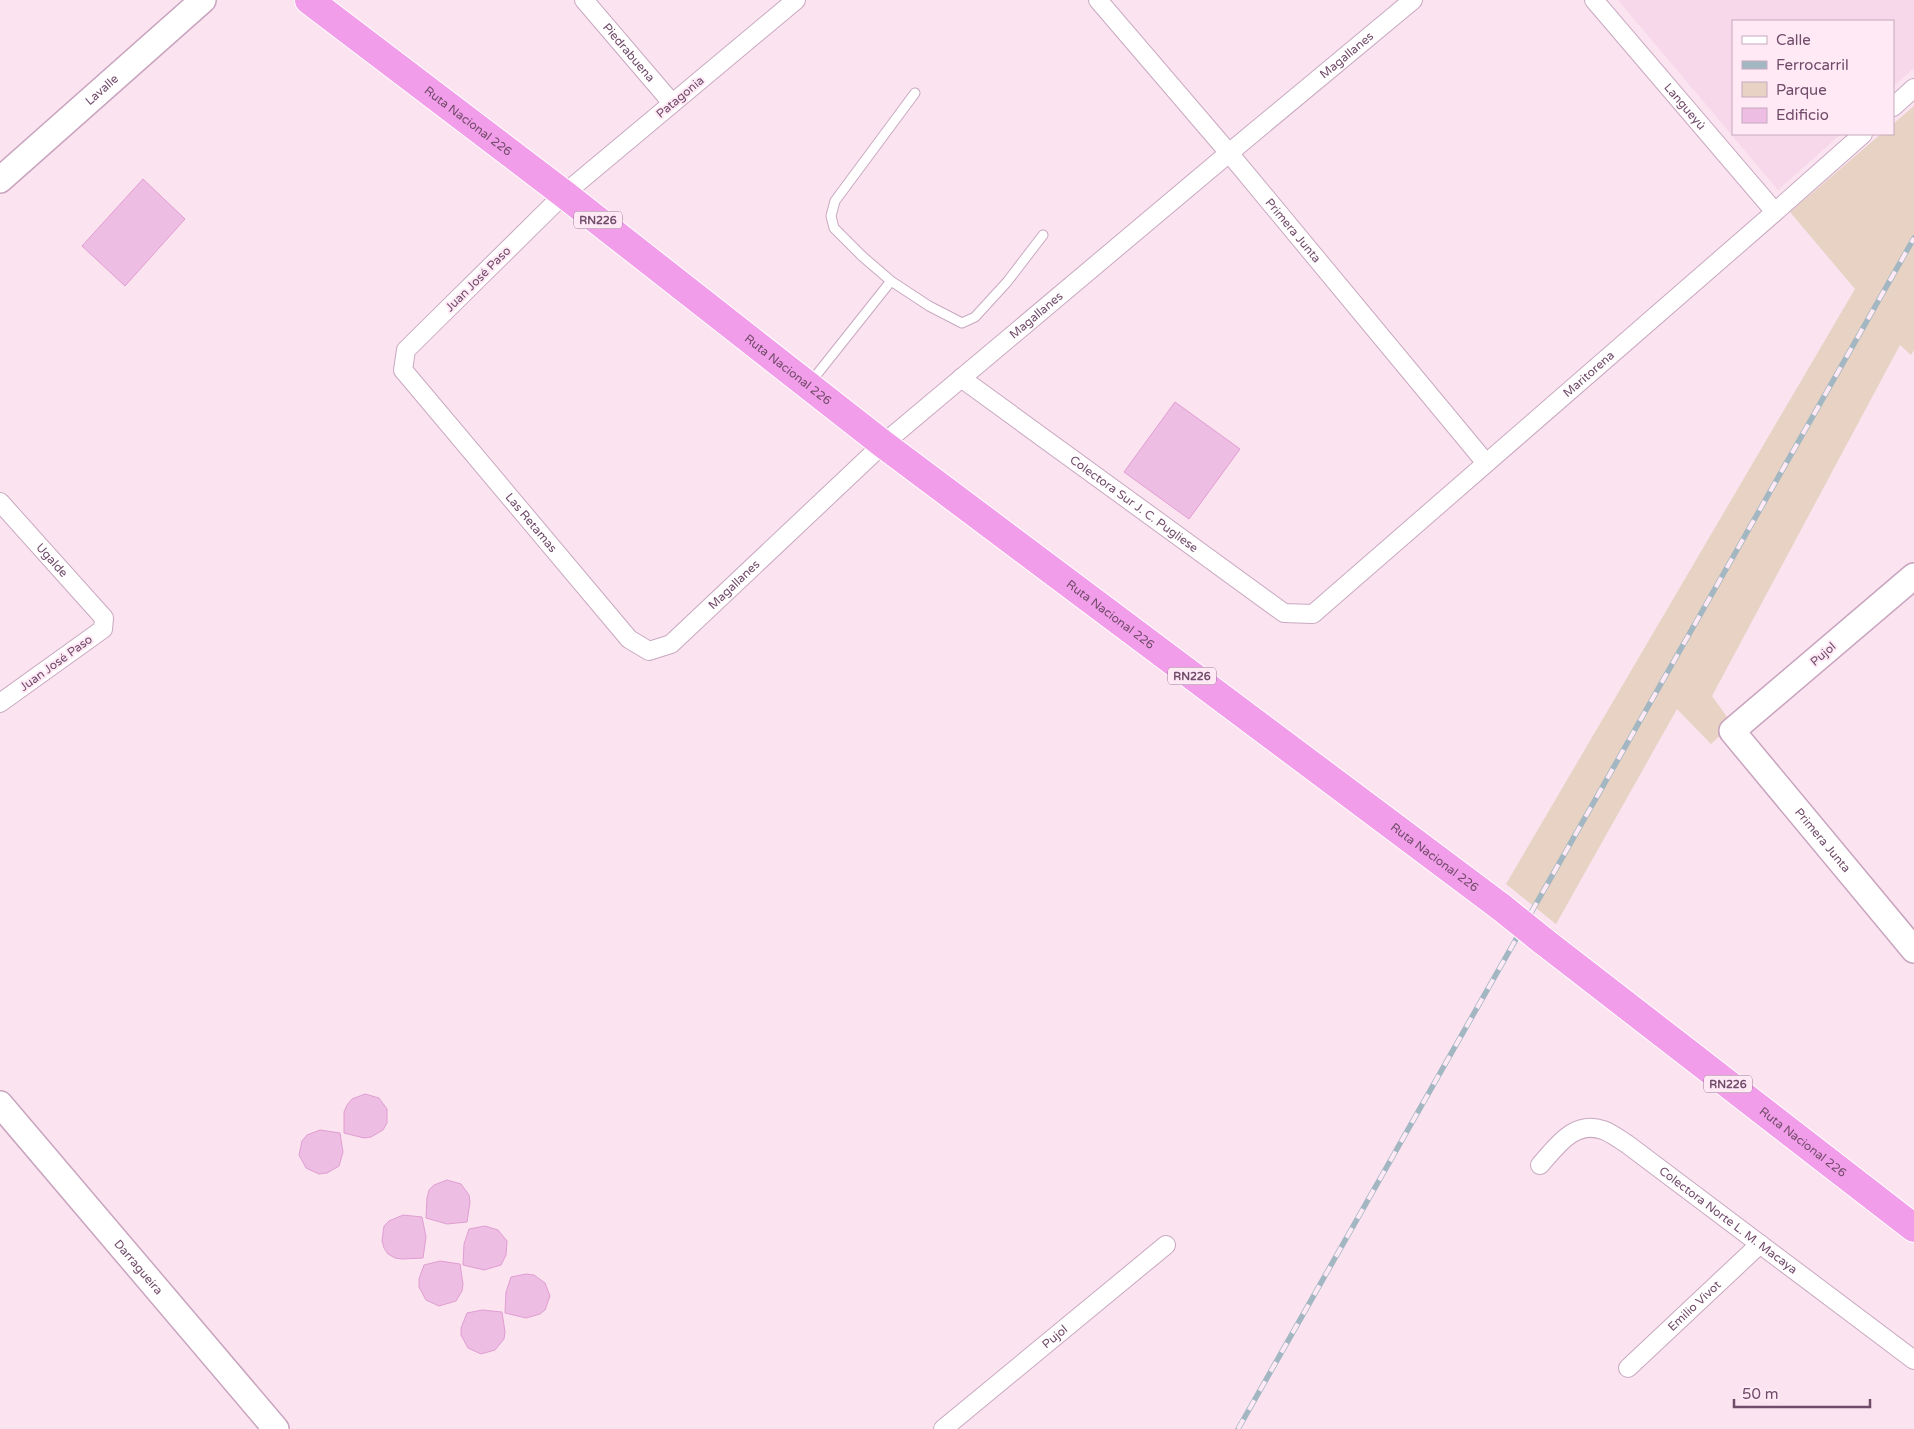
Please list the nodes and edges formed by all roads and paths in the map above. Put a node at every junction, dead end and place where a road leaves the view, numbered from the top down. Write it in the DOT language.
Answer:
graph roads {
  1 [pos="203,0"];
  2 [pos="309,0"];
  3 [pos="584,0"];
  4 [pos="796,0"];
  5 [pos="1098,0"];
  6 [pos="1413,0"];
  7 [pos="1594,0"];
  8 [pos="1914,88"];
  9 [pos="915,93"];
  10 [pos="672,103"];
  11 [pos="1894,106"];
  12 [pos="1862,135"];
  13 [pos="1229,153"];
  14 [pos="0,180"];
  15 [pos="564,194"];
  16 [pos="1775,212"];
  17 [pos="1043,235"];
  18 [pos="891,280"];
  19 [pos="404,370"];
  20 [pos="961,378"];
  21 [pos="808,385"];
  22 [pos="883,444"];
  23 [pos="1486,463"];
  24 [pos="0,502"];
  25 [pos="1914,576"];
  26 [pos="1313,614"];
  27 [pos="104,618"];
  28 [pos="671,644"];
  29 [pos="0,703"];
  30 [pos="1732,732"];
  31 [pos="1914,950"];
  32 [pos="0,1104"];
  33 [pos="1540,1165"];
  34 [pos="1914,1228"];
  35 [pos="1760,1244"];
  36 [pos="1166,1245"];
  37 [pos="1914,1360"];
  38 [pos="1628,1368"];
  39 [pos="276,1429"];
  40 [pos="943,1429"];
  1 -- 14 [label="street, Lavalle"];
  2 -- 15 [label="highway, Ruta Nacional 226 / RN226"];
  3 -- 10 [label="street, Piedrabuena"];
  4 -- 10 [label="street, Patagonia"];
  5 -- 13 [label="street, Primera Junta"];
  6 -- 13 [label="street, Magallanes"];
  7 -- 16 [label="street, Langueyú"];
  8 -- 11 [label="street"];
  9 -- 18 [label="lane"];
  10 -- 15 [label="street, Patagonia"];
  12 -- 16 [label="street, Maritorena"];
  13 -- 20 [label="street, Magallanes"];
  13 -- 23 [label="street, Primera Junta"];
  15 -- 19 [label="street, Juan José Paso"];
  15 -- 21 [label="highway, Ruta Nacional 226 / RN226"];
  16 -- 23 [label="street, Maritorena"];
  17 -- 18 [label="lane"];
  18 -- 21 [label="lane"];
  19 -- 28 [label="street, Las Retamas"];
  20 -- 22 [label="street, Magallanes"];
  20 -- 26 [label="street, Colectora Sur J. C. Pugliese"];
  21 -- 22 [label="highway, Ruta Nacional 226 / RN226"];
  22 -- 28 [label="street, Magallanes"];
  22 -- 34 [label="highway, Ruta Nacional 226 / RN226, bridge"];
  23 -- 26 [label="street, Maritorena"];
  24 -- 27 [label="street, Ugalde"];
  25 -- 30 [label="street, Pujol"];
  27 -- 29 [label="street, Juan José Paso"];
  30 -- 31 [label="street, Primera Junta"];
  32 -- 39 [label="street, Darragueira"];
  33 -- 35 [label="street, Colectora Norte L. M. Macaya"];
  35 -- 37 [label="street, Colectora Norte L. M. Macaya"];
  35 -- 38 [label="street, Emilio Vivot"];
  36 -- 40 [label="street, Pujol"];
}
